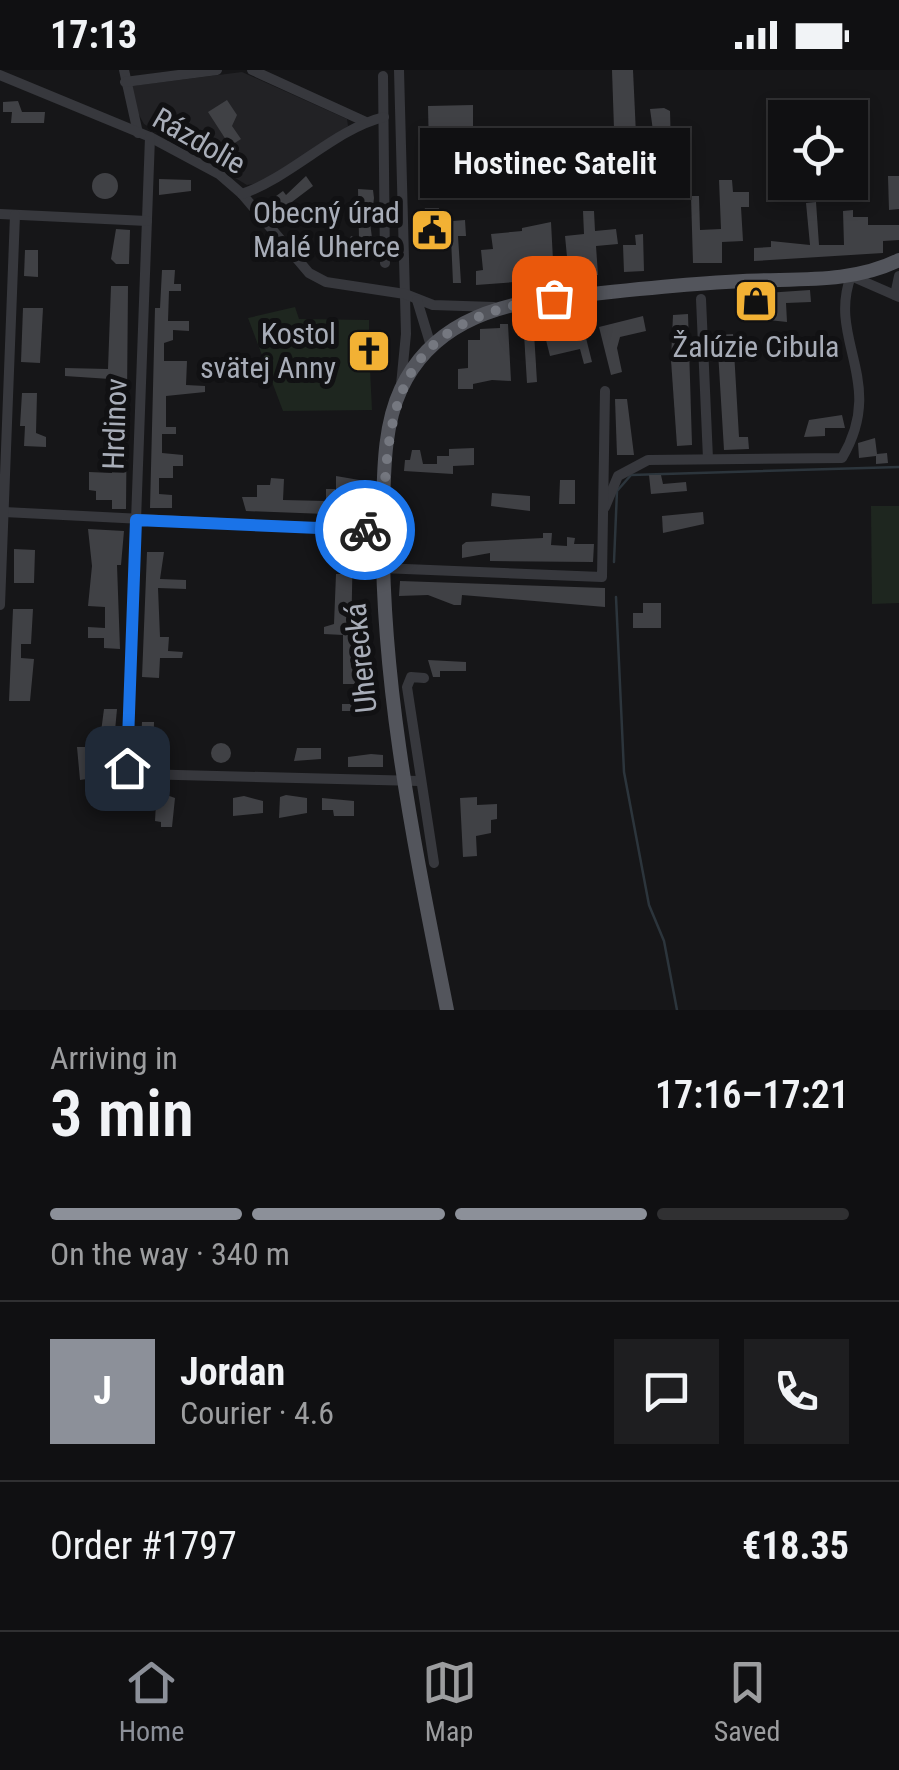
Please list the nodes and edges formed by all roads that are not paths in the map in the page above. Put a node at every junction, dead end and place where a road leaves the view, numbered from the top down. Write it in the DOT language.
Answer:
graph roads {
  1 [pos="218,70"];
  2 [pos="252,70"];
  3 [pos="399,70"];
  4 [pos="0,75"];
  5 [pos="125,76"];
  6 [pos="383,76"];
  7 [pos="384,117"];
  8 [pos="366,122"];
  9 [pos="144,135"];
  10 [pos="242,194"];
  11 [pos="0,214"];
  12 [pos="14,215"];
  13 [pos="147,222"];
  14 [pos="899,260"];
  15 [pos="385,263"];
  16 [pos="851,276"];
  17 [pos="899,276"];
  18 [pos="406,294"];
  19 [pos="897,296"];
  20 [pos="417,300"];
  21 [pos="700,300"];
  22 [pos="500,307"];
  23 [pos="406,334"];
  24 [pos="428,350"];
  25 [pos="400,391"];
  26 [pos="605,391"];
  27 [pos="708,459"];
  28 [pos="605,507"];
  29 [pos="4,512"];
  30 [pos="136,520"];
  31 [pos="383,531"];
  32 [pos="381,568"];
  33 [pos="0,605"];
  34 [pos="424,678"];
  35 [pos="411,781"];
  36 [pos="434,862"];
  37 [pos="447,1010"];
  1 -- 5 [label="street"];
  2 -- 8 [label="street"];
  3 -- 18 [label="street"];
  4 -- 9 [label="street, Rázdolie"];
  5 -- 9 [label="street, Hrdinov"];
  6 -- 7 [label="street"];
  7 -- 8 [label="street"];
  7 -- 15 [label="street"];
  8 -- 10 [label="street"];
  9 -- 10 [label="street, Rázdolie"];
  9 -- 13 [label="street, Hrdinov"];
  10 -- 18 [label="street, Rázdolie"];
  11 -- 12 [label="street"];
  12 -- 13 [label="street"];
  12 -- 29 [label="street"];
  13 -- 30 [label="street, Hrdinov"];
  14 -- 16 [label="main road, Uherecká"];
  16 -- 19 [label="street"];
  16 -- 22 [label="main road, Uherecká"];
  16 -- 27 [label="street"];
  17 -- 19 [label="street"];
  18 -- 20 [label="street"];
  18 -- 23 [label="street"];
  20 -- 22 [label="street"];
  20 -- 24 [label="street"];
  21 -- 27 [label="street"];
  22 -- 24 [label="main road, Uherecká"];
  23 -- 24 [label="street"];
  23 -- 25 [label="street"];
  24 -- 25 [label="main road, Uherecká"];
  25 -- 31 [label="main road, Uherecká"];
  26 -- 28 [label="street"];
  27 -- 28 [label="street"];
  28 -- 32 [label="street"];
  29 -- 30 [label="street"];
  29 -- 33 [label="street"];
  30 -- 31 [label="street"];
  30 -- 35 [label="street, Hrdinov"];
  31 -- 32 [label="main road, Uherecká"];
  32 -- 35 [label="main road, Uherecká"];
  34 -- 35 [label="street"];
  35 -- 36 [label="street"];
  35 -- 37 [label="main road, Uherecká"];
}
